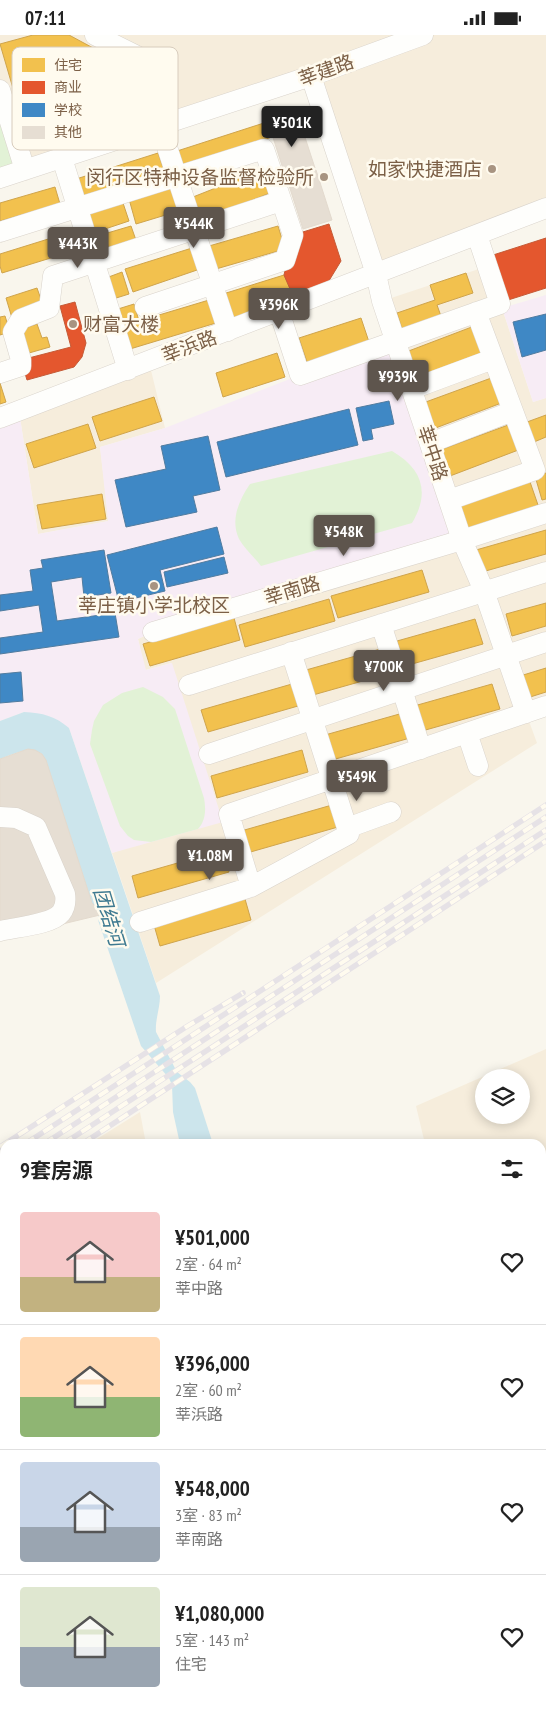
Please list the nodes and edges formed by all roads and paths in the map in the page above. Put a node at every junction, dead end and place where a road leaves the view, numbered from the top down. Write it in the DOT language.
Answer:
graph roads {
  1 [pos="95,35"];
  2 [pos="423,35"];
  3 [pos="119,47"];
  4 [pos="312,76"];
  5 [pos="0,90"];
  6 [pos="178,120"];
  7 [pos="12,130"];
  8 [pos="18,150"];
  9 [pos="86,150"];
  10 [pos="168,150"];
  11 [pos="62,158"];
  12 [pos="24,170"];
  13 [pos="177,177"];
  14 [pos="0,178"];
  15 [pos="281,201"];
  16 [pos="77,208"];
  17 [pos="546,208"];
  18 [pos="195,231"];
  19 [pos="0,232"];
  20 [pos="477,235"];
  21 [pos="94,263"];
  22 [pos="376,274"];
  23 [pos="213,285"];
  24 [pos="145,307"];
  25 [pos="278,311"];
  26 [pos="476,312"];
  27 [pos="228,331"];
  28 [pos="395,340"];
  29 [pos="494,359"];
  30 [pos="128,370"];
  31 [pos="0,373"];
  32 [pos="412,389"];
  33 [pos="513,411"];
  34 [pos="0,418"];
  35 [pos="430,443"];
  36 [pos="448,500"];
  37 [pos="546,513"];
  38 [pos="462,540"];
  39 [pos="546,571"];
  40 [pos="484,591"];
  41 [pos="381,624"];
  42 [pos="152,632"];
  43 [pos="546,642"];
  44 [pos="291,652"];
  45 [pos="506,655"];
  46 [pos="189,685"];
  47 [pos="402,689"];
  48 [pos="546,706"];
  49 [pos="526,713"];
  50 [pos="312,719"];
  51 [pos="467,733"];
  52 [pos="421,749"];
  53 [pos="209,753"];
  54 [pos="478,766"];
  55 [pos="331,779"];
  56 [pos="391,811"];
  57 [pos="0,817"];
  58 [pos="347,828"];
  59 [pos="251,887"];
  60 [pos="140,922"];
  61 [pos="0,931"];
  1 -- 3 [label="street"];
  2 -- 4 [label="street, 莘建路"];
  4 -- 6 [label="street, 莘建路"];
  4 -- 22 [label="street, 莘中路"];
  5 -- 7 [label="street"];
  8 -- 12 [label="street"];
  9 -- 11 [label="street, 莘建路"];
  10 -- 13 [label="street"];
  11 -- 12 [label="street, 莘建路"];
  11 -- 16 [label="street"];
  12 -- 14 [label="street, 莘建路"];
  13 -- 15 [label="street"];
  13 -- 16 [label="street"];
  13 -- 18 [label="street"];
  15 -- 18 [label="street"];
  15 -- 23 [label="street"];
  16 -- 19 [label="street"];
  16 -- 21 [label="street"];
  17 -- 20 [label="street, 莘浜路"];
  18 -- 21 [label="street"];
  18 -- 23 [label="street"];
  20 -- 22 [label="street, 莘浜路"];
  20 -- 26 [label="street"];
  21 -- 30 [label="street"];
  21 -- 31 [label="street"];
  22 -- 25 [label="street, 莘浜路"];
  22 -- 28 [label="street, 莘中路"];
  23 -- 24 [label="street"];
  23 -- 27 [label="street"];
  25 -- 27 [label="street, 莘浜路"];
  25 -- 28 [label="street"];
  26 -- 28 [label="street"];
  26 -- 29 [label="street"];
  27 -- 30 [label="street, 莘浜路"];
  28 -- 32 [label="street, 莘中路"];
  29 -- 32 [label="street"];
  29 -- 33 [label="street"];
  30 -- 34 [label="street, 莘浜路"];
  32 -- 35 [label="street, 莘中路"];
  33 -- 35 [label="street"];
  33 -- 36 [label="street"];
  35 -- 36 [label="street, 莘中路"];
  36 -- 38 [label="street, 莘中路"];
  37 -- 38 [label="street, 莘南路"];
  38 -- 40 [label="street, 莘中路"];
  38 -- 42 [label="street, 莘南路"];
  39 -- 40 [label="street"];
  40 -- 41 [label="street"];
  40 -- 45 [label="street, 莘中路"];
  41 -- 44 [label="street"];
  41 -- 47 [label="street"];
  43 -- 45 [label="street"];
  44 -- 46 [label="street"];
  44 -- 50 [label="street"];
  45 -- 47 [label="street"];
  45 -- 49 [label="street, 莘中路"];
  47 -- 50 [label="street"];
  47 -- 52 [label="street"];
  48 -- 49 [label="street"];
  49 -- 51 [label="street"];
  50 -- 53 [label="street"];
  50 -- 55 [label="street"];
  51 -- 52 [label="street"];
  51 -- 54 [label="street"];
  52 -- 55 [label="street"];
  55 -- 58 [label="street"];
  55 -- 59 [label="street"];
  56 -- 58 [label="street"];
  57 -- 61 [label="street"];
  58 -- 59 [label="street"];
  59 -- 60 [label="street"];
}
